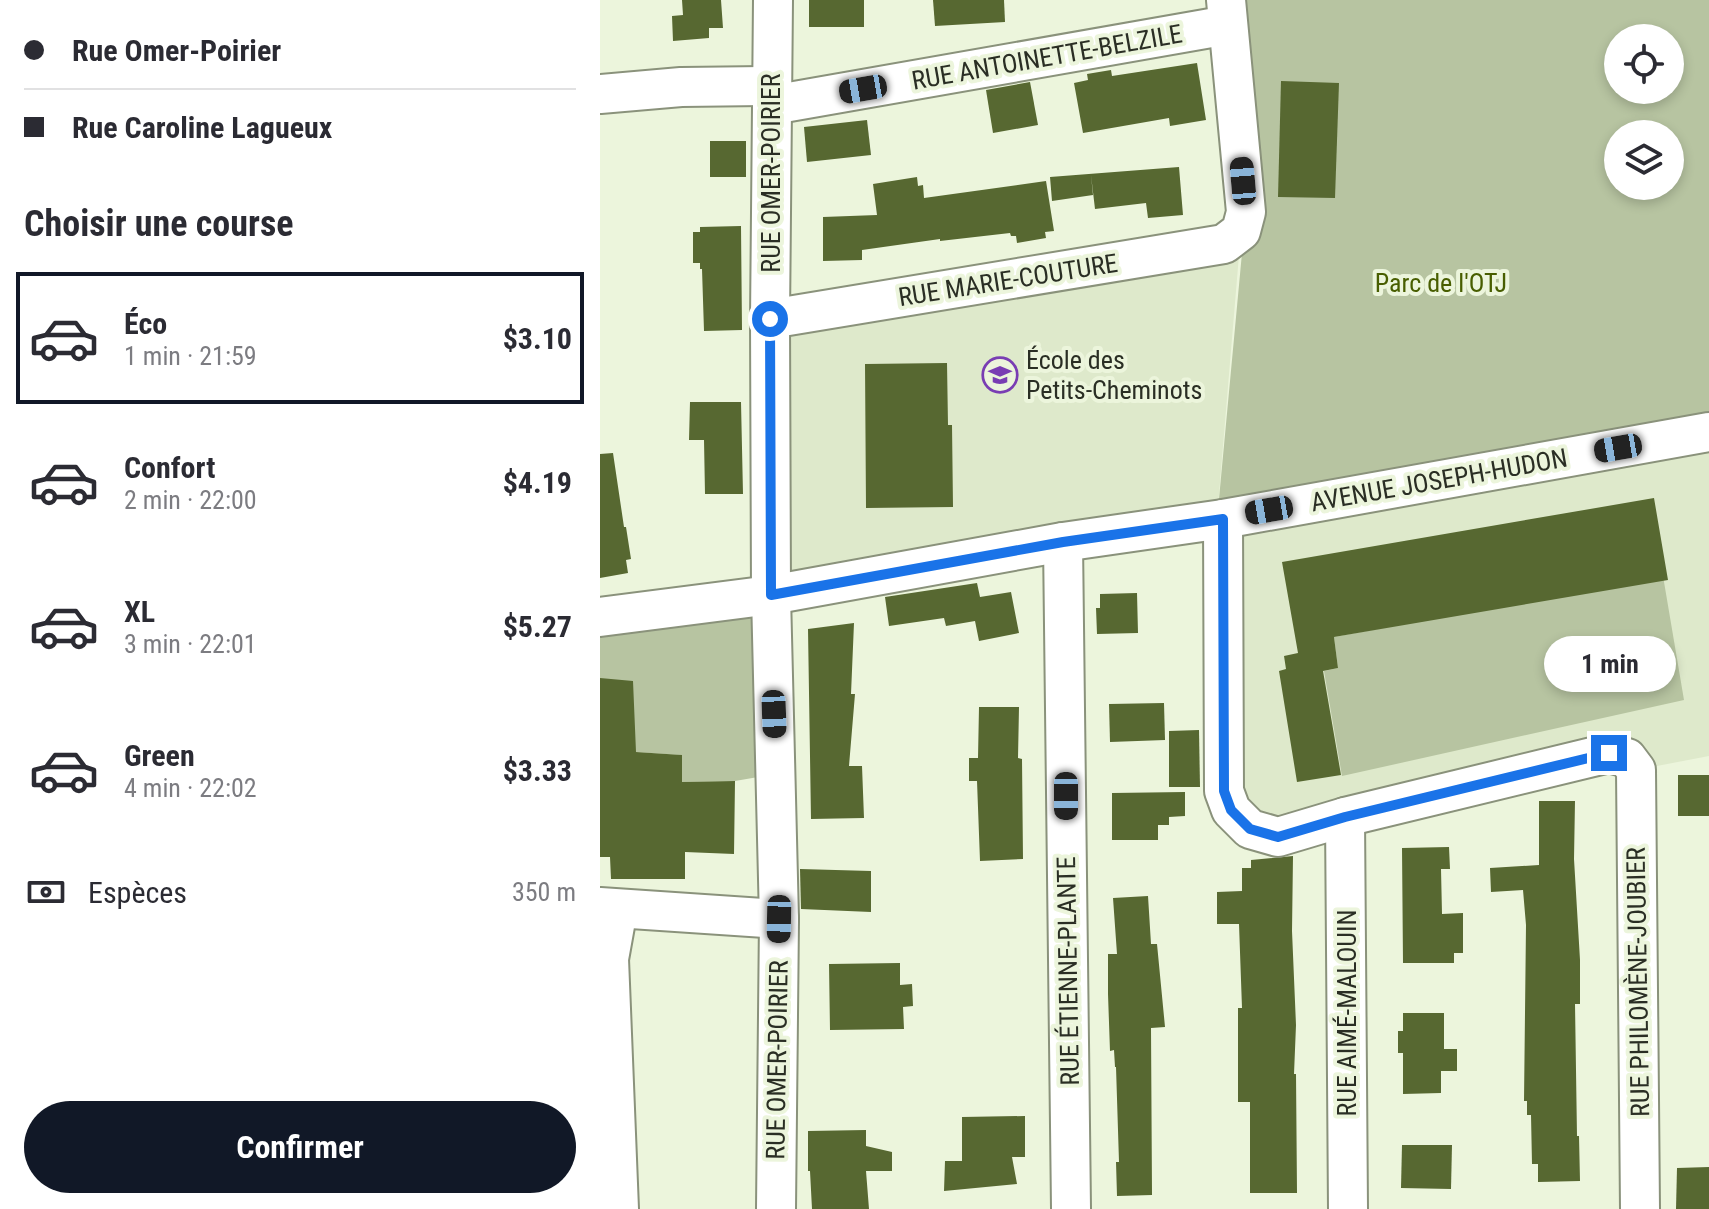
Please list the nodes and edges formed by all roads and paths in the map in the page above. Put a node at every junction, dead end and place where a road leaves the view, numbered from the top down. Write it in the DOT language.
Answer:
graph roads {
  1 [pos="773,0"];
  2 [pos="1227,13"];
  3 [pos="600,94"];
  4 [pos="772,96"];
  5 [pos="770,319"];
  6 [pos="1709,432"];
  7 [pos="1223,519"];
  8 [pos="1063,542"];
  9 [pos="771,595"];
  10 [pos="600,617"];
  11 [pos="1345,817"];
  12 [pos="609,908"];
  13 [pos="779,919"];
  14 [pos="619,1209"];
  15 [pos="776,1209"];
  16 [pos="1071,1209"];
  17 [pos="1348,1209"];
  18 [pos="1640,1209"];
  1 -- 4 [label="street, RUE OMER-POIRIER"];
  2 -- 4 [label="street, RUE ANTOINETTE-BELZILE"];
  2 -- 5 [label="street, RUE MARIE-COUTURE"];
  3 -- 4 [label="street, RUE ANTOINETTE-BELZILE"];
  4 -- 5 [label="street, RUE OMER-POIRIER"];
  5 -- 9 [label="street, RUE OMER-POIRIER"];
  6 -- 7 [label="street, AVENUE JOSEPH-HUDON"];
  7 -- 8 [label="street, AVENUE JOSEPH-HUDON"];
  7 -- 11 [label="street"];
  8 -- 9 [label="street, AVENUE JOSEPH-HUDON"];
  8 -- 16 [label="street, RUE ÉTIENNE-PLANTE"];
  9 -- 10 [label="street, AVENUE JOSEPH-HUDON"];
  9 -- 13 [label="street, RUE OMER-POIRIER"];
  11 -- 17 [label="street, RUE AIMÉ-MALOUIN"];
  11 -- 18 [label="street, RUE PHILOMÈNE-JOUBIER"];
  12 -- 13 [label="street"];
  12 -- 14 [label="street"];
  13 -- 15 [label="street, RUE OMER-POIRIER"];
}
